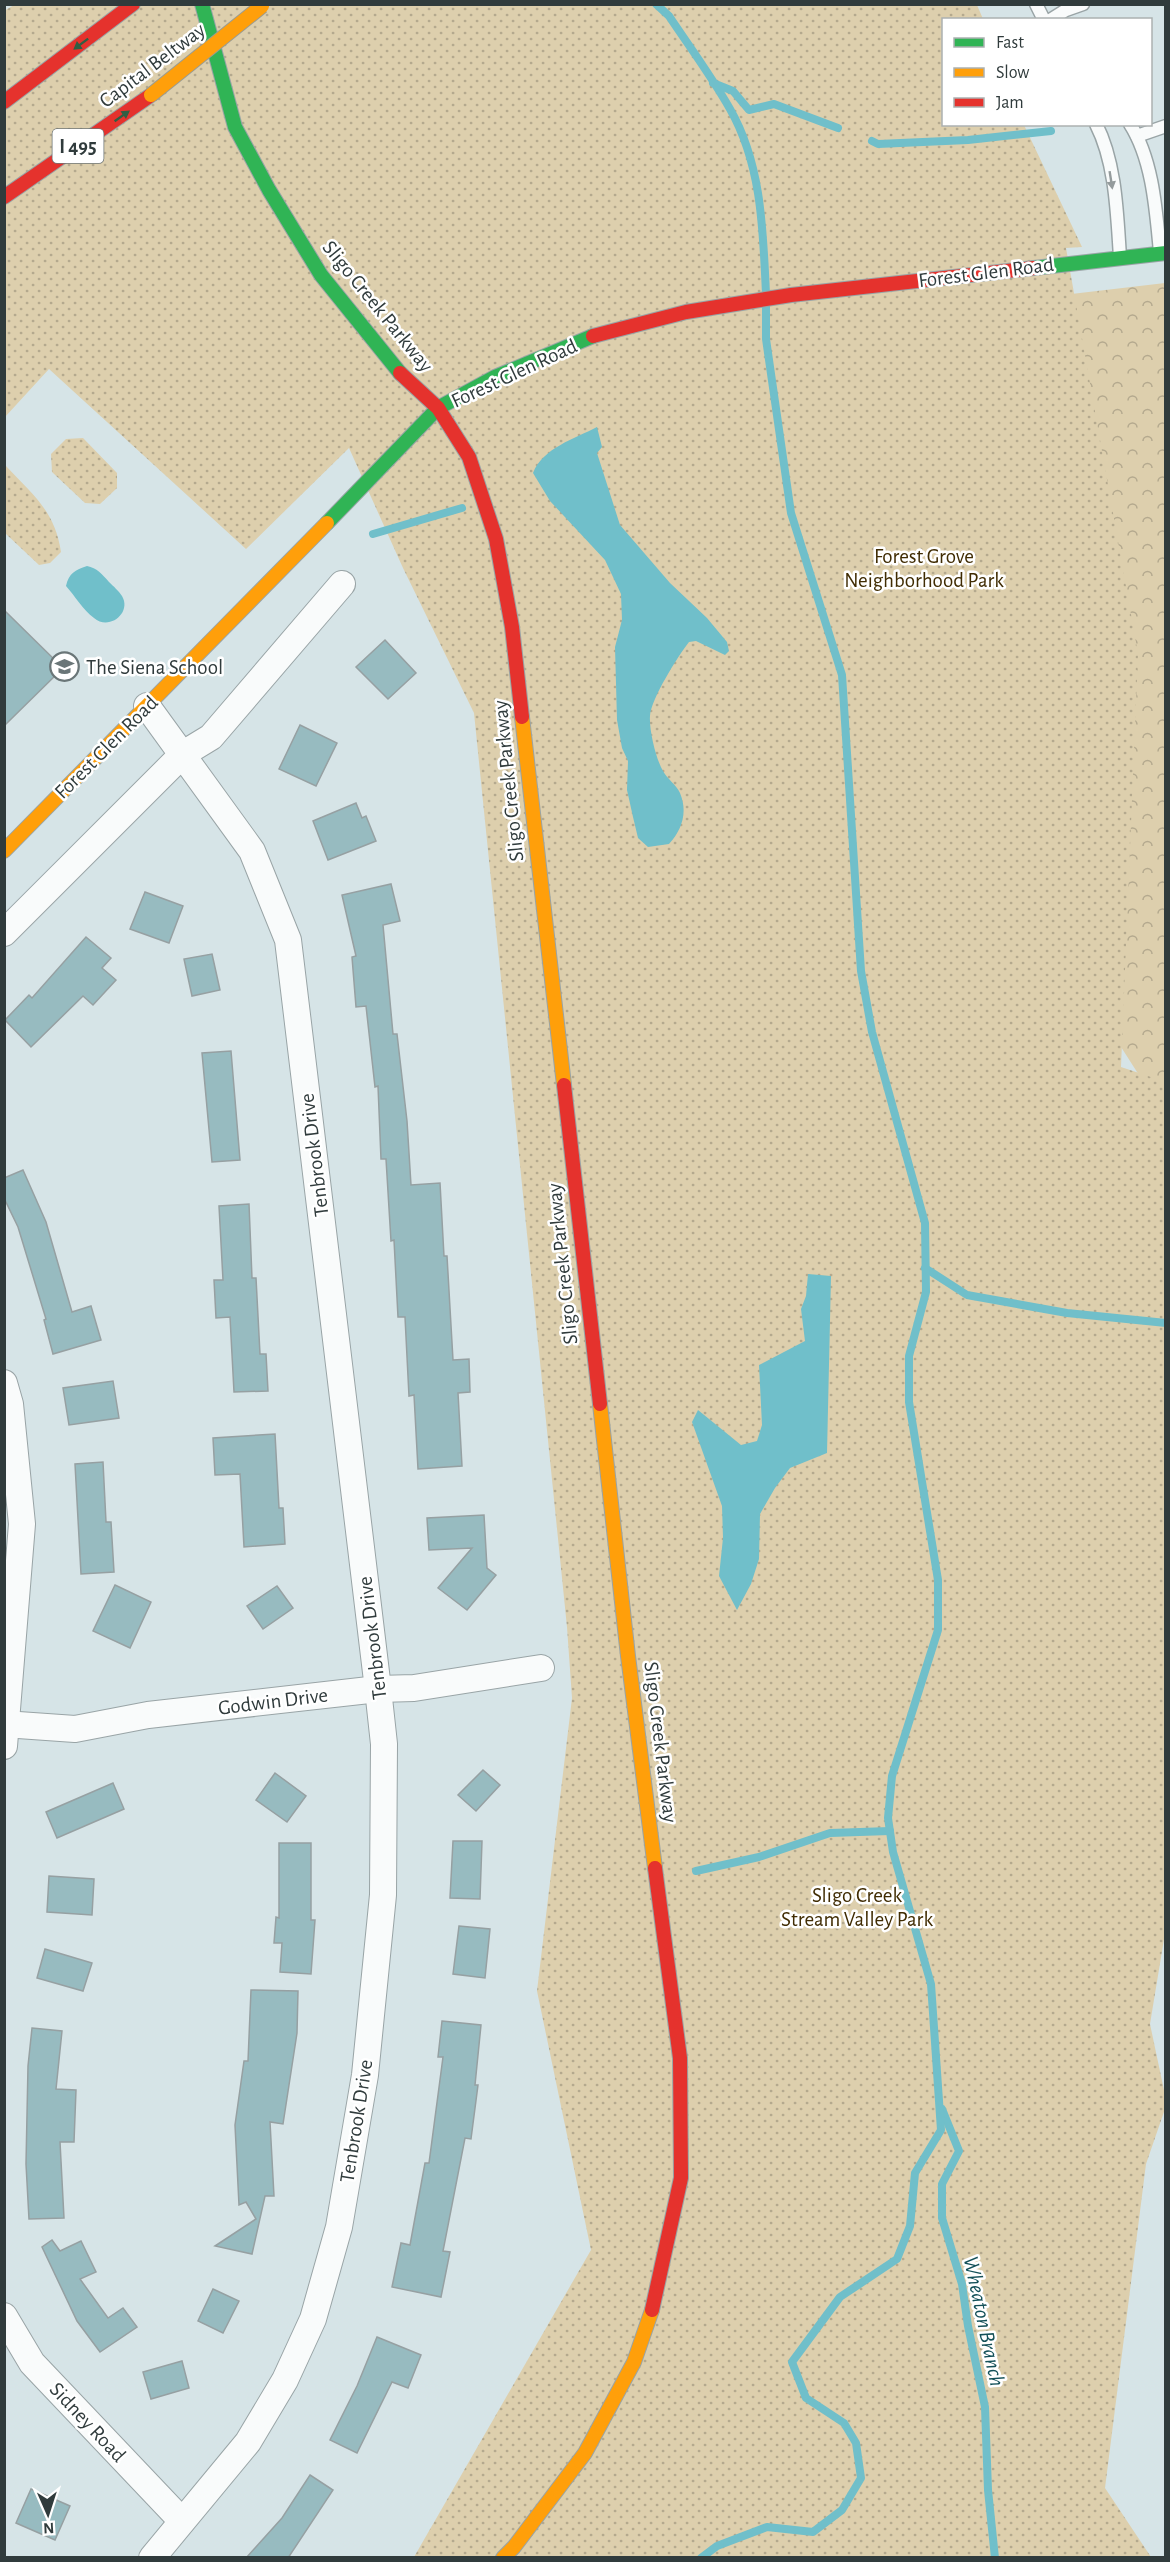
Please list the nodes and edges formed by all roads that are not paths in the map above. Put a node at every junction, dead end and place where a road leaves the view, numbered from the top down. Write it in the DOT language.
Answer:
graph roads {
  1 [pos="202,4"];
  2 [pos="1036,4"];
  3 [pos="1083,4"];
  4 [pos="263,5"];
  5 [pos="130,7"];
  6 [pos="1043,18"];
  7 [pos="1053,18"];
  8 [pos="4,102"];
  9 [pos="1097,126"];
  10 [pos="1131,126"];
  11 [pos="1166,126"];
  12 [pos="1137,136"];
  13 [pos="4,197"];
  14 [pos="1163,253"];
  15 [pos="1120,257"];
  16 [pos="438,408"];
  17 [pos="342,584"];
  18 [pos="147,706"];
  19 [pos="183,754"];
  20 [pos="4,851"];
  21 [pos="4,933"];
  22 [pos="4,1383"];
  23 [pos="541,1668"];
  24 [pos="378,1689"];
  25 [pos="5,1731"];
  26 [pos="4,2316"];
  27 [pos="182,2521"];
  28 [pos="152,2558"];
  29 [pos="503,2558"];
  1 -- 16 [label="main road, Sligo Creek Parkway"];
  2 -- 6 [label="lane"];
  3 -- 7 [label="lane"];
  13 -- 4 [label="main road, Capital Beltway / I 495, one-way, bridge"];
  5 -- 8 [label="main road, one-way"];
  9 -- 15 [label="lane, one-way"];
  10 -- 12 [label="lane"];
  11 -- 12 [label="lane"];
  12 -- 14 [label="lane"];
  14 -- 15 [label="main road, Forest Glen Road"];
  15 -- 16 [label="main road, Forest Glen Road"];
  16 -- 18 [label="main road, Forest Glen Road"];
  16 -- 29 [label="main road, Sligo Creek Parkway"];
  17 -- 19 [label="street"];
  18 -- 19 [label="street, Tenbrook Drive"];
  18 -- 20 [label="main road, Forest Glen Road"];
  19 -- 21 [label="street"];
  19 -- 24 [label="street, Tenbrook Drive"];
  22 -- 25 [label="street"];
  23 -- 24 [label="street, Godwin Drive"];
  24 -- 25 [label="street, Godwin Drive"];
  24 -- 27 [label="street, Tenbrook Drive"];
  26 -- 27 [label="street, Sidney Road"];
  27 -- 28 [label="street, Tenbrook Drive"];
}
